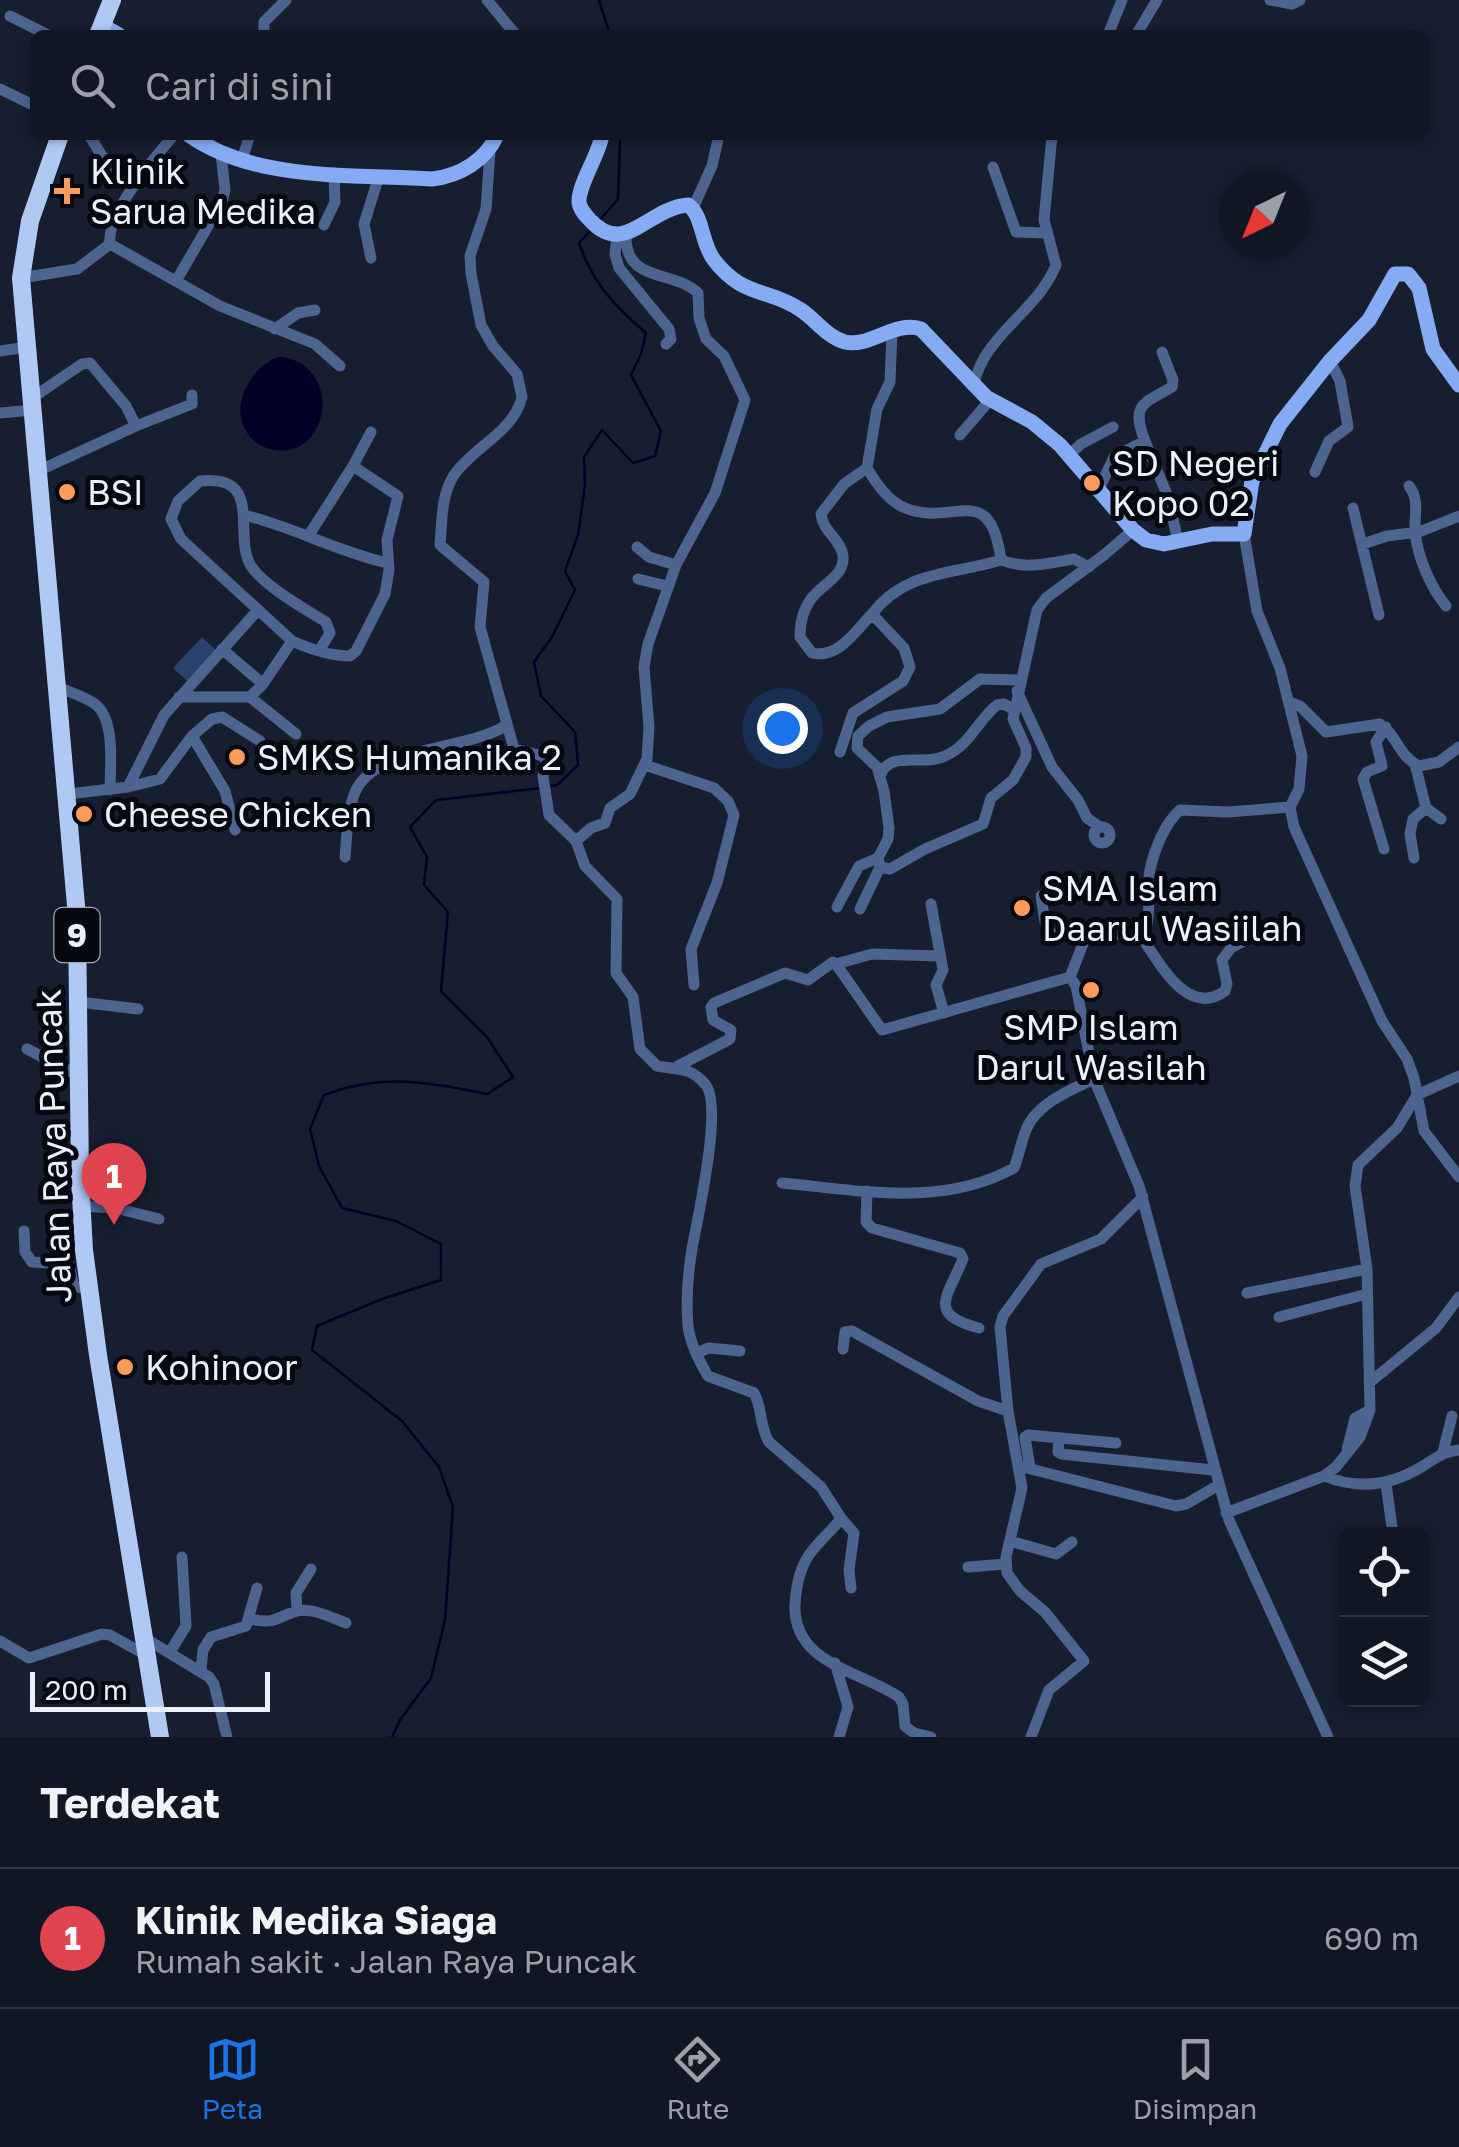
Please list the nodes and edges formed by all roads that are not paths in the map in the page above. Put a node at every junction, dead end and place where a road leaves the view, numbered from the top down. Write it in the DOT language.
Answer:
graph roads {
  1 [pos="112,0"];
  2 [pos="286,0"];
  3 [pos="486,0"];
  4 [pos="1122,0"];
  5 [pos="1157,0"];
  6 [pos="1270,0"];
  7 [pos="1300,0"];
  8 [pos="10,16"];
  9 [pos="38,30"];
  10 [pos="106,30"];
  11 [pos="264,30"];
  12 [pos="512,30"];
  13 [pos="1110,30"];
  14 [pos="1139,30"];
  15 [pos="0,89"];
  16 [pos="30,104"];
  17 [pos="58,140"];
  18 [pos="93,140"];
  19 [pos="170,140"];
  20 [pos="197,140"];
  21 [pos="248,140"];
  22 [pos="600,140"];
  23 [pos="717,140"];
  24 [pos="1052,140"];
  25 [pos="494,143"];
  26 [pos="221,154"];
  27 [pos="241,162"];
  28 [pos="993,167"];
  29 [pos="334,172"];
  30 [pos="379,176"];
  31 [pos="136,184"];
  32 [pos="693,208"];
  33 [pos="324,225"];
  34 [pos="1046,233"];
  35 [pos="614,234"];
  36 [pos="110,244"];
  37 [pos="371,258"];
  38 [pos="22,278"];
  39 [pos="176,282"];
  40 [pos="315,310"];
  41 [pos="276,329"];
  42 [pos="892,330"];
  43 [pos="666,344"];
  44 [pos="26,347"];
  45 [pos="0,350"];
  46 [pos="1162,352"];
  47 [pos="1330,360"];
  48 [pos="340,366"];
  49 [pos="974,384"];
  50 [pos="1459,385"];
  51 [pos="192,395"];
  52 [pos="990,400"];
  53 [pos="32,404"];
  54 [pos="0,412"];
  55 [pos="136,426"];
  56 [pos="1113,427"];
  57 [pos="371,432"];
  58 [pos="960,436"];
  59 [pos="1145,441"];
  60 [pos="1069,455"];
  61 [pos="353,466"];
  62 [pos="866,468"];
  63 [pos="38,471"];
  64 [pos="1315,472"];
  65 [pos="1409,486"];
  66 [pos="1100,489"];
  67 [pos="1352,508"];
  68 [pos="244,515"];
  69 [pos="1459,516"];
  70 [pos="1133,530"];
  71 [pos="1416,532"];
  72 [pos="1244,534"];
  73 [pos="310,535"];
  74 [pos="1178,541"];
  75 [pos="1362,544"];
  76 [pos="637,547"];
  77 [pos="1001,560"];
  78 [pos="388,563"];
  79 [pos="676,565"];
  80 [pos="1089,567"];
  81 [pos="638,579"];
  82 [pos="667,586"];
  83 [pos="1446,606"];
  84 [pos="258,610"];
  85 [pos="872,614"];
  86 [pos="1379,615"];
  87 [pos="292,641"];
  88 [pos="222,649"];
  89 [pos="319,651"];
  90 [pos="263,684"];
  91 [pos="1018,686"];
  92 [pos="58,687"];
  93 [pos="180,697"];
  94 [pos="250,697"];
  95 [pos="1288,702"];
  96 [pos="1014,710"];
  97 [pos="506,726"];
  98 [pos="1386,727"];
  99 [pos="296,734"];
  100 [pos="192,736"];
  101 [pos="260,740"];
  102 [pos="1459,748"];
  103 [pos="840,752"];
  104 [pos="1414,764"];
  105 [pos="645,765"];
  106 [pos="880,776"];
  107 [pos="128,788"];
  108 [pos="110,790"];
  109 [pos="68,794"];
  110 [pos="1290,807"];
  111 [pos="1426,808"];
  112 [pos="1441,820"];
  113 [pos="1100,827"];
  114 [pos="235,830"];
  115 [pos="576,841"];
  116 [pos="1384,849"];
  117 [pos="344,857"];
  118 [pos="1414,858"];
  119 [pos="879,863"];
  120 [pos="1041,896"];
  121 [pos="930,904"];
  122 [pos="836,907"];
  123 [pos="860,909"];
  124 [pos="1088,931"];
  125 [pos="1139,934"];
  126 [pos="1244,941"];
  127 [pos="940,956"];
  128 [pos="836,964"];
  129 [pos="1070,977"];
  130 [pos="694,985"];
  131 [pos="78,1002"];
  132 [pos="138,1008"];
  133 [pos="944,1014"];
  134 [pos="27,1049"];
  135 [pos="678,1066"];
  136 [pos="78,1075"];
  137 [pos="1459,1076"];
  138 [pos="1094,1079"];
  139 [pos="1417,1096"];
  140 [pos="1459,1177"];
  141 [pos="782,1183"];
  142 [pos="867,1191"];
  143 [pos="1143,1197"];
  144 [pos="81,1206"];
  145 [pos="159,1220"];
  146 [pos="24,1231"];
  147 [pos="1366,1269"];
  148 [pos="88,1288"];
  149 [pos="1247,1293"];
  150 [pos="1367,1294"];
  151 [pos="1459,1297"];
  152 [pos="1278,1317"];
  153 [pos="979,1328"];
  154 [pos="843,1348"];
  155 [pos="700,1351"];
  156 [pos="740,1351"];
  157 [pos="1370,1383"];
  158 [pos="1008,1411"];
  159 [pos="1452,1416"];
  160 [pos="1059,1439"];
  161 [pos="1086,1440"];
  162 [pos="1116,1444"];
  163 [pos="1459,1450"];
  164 [pos="1444,1452"];
  165 [pos="1086,1457"];
  166 [pos="1025,1467"];
  167 [pos="1213,1470"];
  168 [pos="1324,1476"];
  169 [pos="1386,1484"];
  170 [pos="1217,1486"];
  171 [pos="1226,1513"];
  172 [pos="841,1518"];
  173 [pos="1392,1527"];
  174 [pos="1010,1541"];
  175 [pos="1072,1542"];
  176 [pos="182,1557"];
  177 [pos="1006,1564"];
  178 [pos="968,1567"];
  179 [pos="311,1569"];
  180 [pos="257,1588"];
  181 [pos="851,1588"];
  182 [pos="297,1611"];
  183 [pos="250,1619"];
  184 [pos="346,1622"];
  185 [pos="0,1642"];
  186 [pos="145,1646"];
  187 [pos="170,1652"];
  188 [pos="836,1664"];
  189 [pos="201,1670"];
  190 [pos="160,1737"];
  191 [pos="228,1737"];
  192 [pos="839,1737"];
  193 [pos="931,1737"];
  194 [pos="1031,1737"];
  195 [pos="1328,1737"];
  1 -- 10 [label="highway"];
  2 -- 11 [label="street"];
  3 -- 12 [label="street"];
  4 -- 13 [label="street"];
  5 -- 14 [label="street"];
  6 -- 7 [label="street"];
  8 -- 9 [label="street"];
  15 -- 16 [label="street"];
  17 -- 38 [label="highway, Jalan Raya Puncak / 9"];
  18 -- 31 [label="street"];
  19 -- 31 [label="street"];
  20 -- 26 [label="main road"];
  21 -- 27 [label="street"];
  22 -- 35 [label="main road"];
  23 -- 32 [label="street"];
  24 -- 34 [label="street"];
  25 -- 30 [label="main road"];
  25 -- 97 [label="street"];
  26 -- 27 [label="main road"];
  26 -- 39 [label="street"];
  27 -- 29 [label="main road"];
  28 -- 34 [label="street"];
  29 -- 30 [label="main road"];
  29 -- 33 [label="street"];
  30 -- 37 [label="street"];
  31 -- 36 [label="street"];
  32 -- 35 [label="main road"];
  32 -- 42 [label="main road"];
  34 -- 49 [label="street"];
  35 -- 43 [label="street"];
  35 -- 79 [label="street"];
  36 -- 38 [label="street"];
  36 -- 39 [label="street"];
  38 -- 44 [label="highway, Jalan Raya Puncak / 9"];
  39 -- 41 [label="street"];
  40 -- 41 [label="street"];
  41 -- 48 [label="street"];
  42 -- 49 [label="main road"];
  42 -- 62 [label="street"];
  44 -- 45 [label="street"];
  44 -- 53 [label="highway, Jalan Raya Puncak / 9"];
  46 -- 59 [label="street"];
  47 -- 50 [label="main road"];
  47 -- 64 [label="street"];
  47 -- 72 [label="main road"];
  49 -- 52 [label="main road"];
  51 -- 55 [label="street"];
  52 -- 58 [label="street"];
  52 -- 60 [label="main road"];
  53 -- 54 [label="street"];
  53 -- 55 [label="street"];
  53 -- 63 [label="highway, Jalan Raya Puncak / 9"];
  55 -- 63 [label="street"];
  56 -- 60 [label="street"];
  57 -- 61 [label="street"];
  59 -- 66 [label="street"];
  59 -- 74 [label="street"];
  60 -- 66 [label="main road"];
  61 -- 73 [label="street"];
  61 -- 78 [label="street"];
  62 -- 77 [label="street"];
  62 -- 85 [label="street"];
  63 -- 92 [label="highway, Jalan Raya Puncak / 9"];
  65 -- 71 [label="street"];
  66 -- 70 [label="main road"];
  67 -- 75 [label="street"];
  68 -- 73 [label="street"];
  68 -- 84 [label="street"];
  68 -- 89 [label="street"];
  69 -- 71 [label="street"];
  70 -- 74 [label="main road"];
  70 -- 80 [label="street"];
  71 -- 75 [label="street"];
  71 -- 83 [label="street"];
  72 -- 74 [label="main road"];
  72 -- 95 [label="street"];
  73 -- 78 [label="street"];
  75 -- 86 [label="street"];
  76 -- 79 [label="street"];
  77 -- 80 [label="street"];
  77 -- 85 [label="street"];
  78 -- 89 [label="street"];
  79 -- 82 [label="street"];
  80 -- 91 [label="street"];
  81 -- 82 [label="street"];
  82 -- 105 [label="street"];
  84 -- 87 [label="street"];
  84 -- 88 [label="street"];
  85 -- 103 [label="street"];
  87 -- 89 [label="street"];
  87 -- 90 [label="street"];
  88 -- 90 [label="street"];
  88 -- 93 [label="street"];
  90 -- 94 [label="street"];
  91 -- 96 [label="street"];
  91 -- 106 [label="street"];
  91 -- 113 [label="street"];
  92 -- 108 [label="street"];
  92 -- 109 [label="highway, Jalan Raya Puncak / 9"];
  93 -- 94 [label="street"];
  93 -- 107 [label="street"];
  94 -- 99 [label="street"];
  95 -- 98 [label="street"];
  95 -- 110 [label="street"];
  96 -- 106 [label="street"];
  96 -- 119 [label="street"];
  97 -- 115 [label="street"];
  97 -- 117 [label="street"];
  98 -- 104 [label="street"];
  98 -- 116 [label="street"];
  100 -- 101 [label="street"];
  100 -- 107 [label="street"];
  100 -- 114 [label="street"];
  102 -- 104 [label="street"];
  104 -- 111 [label="street"];
  105 -- 115 [label="street"];
  105 -- 130 [label="street"];
  106 -- 119 [label="street"];
  107 -- 108 [label="street"];
  108 -- 109 [label="street"];
  109 -- 131 [label="highway, Jalan Raya Puncak / 9"];
  110 -- 125 [label="street"];
  110 -- 139 [label="street"];
  111 -- 112 [label="street"];
  111 -- 118 [label="street"];
  115 -- 135 [label="street"];
  119 -- 122 [label="street"];
  119 -- 123 [label="street"];
  120 -- 124 [label="street"];
  121 -- 127 [label="street"];
  124 -- 125 [label="street"];
  124 -- 129 [label="street"];
  125 -- 126 [label="street"];
  127 -- 128 [label="street"];
  127 -- 133 [label="street"];
  128 -- 133 [label="street"];
  128 -- 135 [label="street"];
  129 -- 133 [label="street"];
  129 -- 138 [label="street"];
  131 -- 132 [label="street"];
  131 -- 136 [label="highway, Jalan Raya Puncak / 9"];
  134 -- 136 [label="street"];
  135 -- 155 [label="street"];
  136 -- 144 [label="highway, Jalan Raya Puncak / 9"];
  137 -- 139 [label="street"];
  138 -- 142 [label="street"];
  138 -- 143 [label="street"];
  139 -- 140 [label="street"];
  139 -- 147 [label="street"];
  141 -- 142 [label="street"];
  142 -- 153 [label="street"];
  143 -- 158 [label="street"];
  143 -- 167 [label="street"];
  144 -- 145 [label="street"];
  144 -- 148 [label="highway, Jalan Raya Puncak / 9"];
  146 -- 148 [label="street"];
  147 -- 149 [label="street"];
  147 -- 150 [label="street"];
  148 -- 186 [label="highway, Jalan Raya Puncak / 9"];
  150 -- 152 [label="street"];
  150 -- 157 [label="street"];
  151 -- 157 [label="street"];
  154 -- 158 [label="street"];
  155 -- 156 [label="street"];
  155 -- 172 [label="street"];
  157 -- 168 [label="street"];
  158 -- 166 [label="street"];
  159 -- 164 [label="street"];
  160 -- 161 [label="street"];
  160 -- 165 [label="street"];
  160 -- 166 [label="street"];
  161 -- 162 [label="street"];
  161 -- 165 [label="street"];
  163 -- 164 [label="street"];
  164 -- 169 [label="street"];
  165 -- 167 [label="street"];
  166 -- 170 [label="street"];
  166 -- 174 [label="street"];
  167 -- 170 [label="street"];
  168 -- 169 [label="street"];
  168 -- 171 [label="street"];
  169 -- 173 [label="street"];
  170 -- 171 [label="street"];
  171 -- 195 [label="street"];
  172 -- 181 [label="street"];
  172 -- 188 [label="street"];
  174 -- 175 [label="street"];
  174 -- 177 [label="street"];
  176 -- 187 [label="street"];
  177 -- 178 [label="street"];
  177 -- 194 [label="street"];
  179 -- 182 [label="street"];
  180 -- 183 [label="street"];
  182 -- 183 [label="street"];
  182 -- 184 [label="street"];
  183 -- 189 [label="street"];
  185 -- 186 [label="street"];
  186 -- 187 [label="street"];
  186 -- 190 [label="highway, Jalan Raya Puncak / 9"];
  187 -- 189 [label="street"];
  188 -- 192 [label="street"];
  188 -- 193 [label="street"];
  189 -- 191 [label="street"];
}
